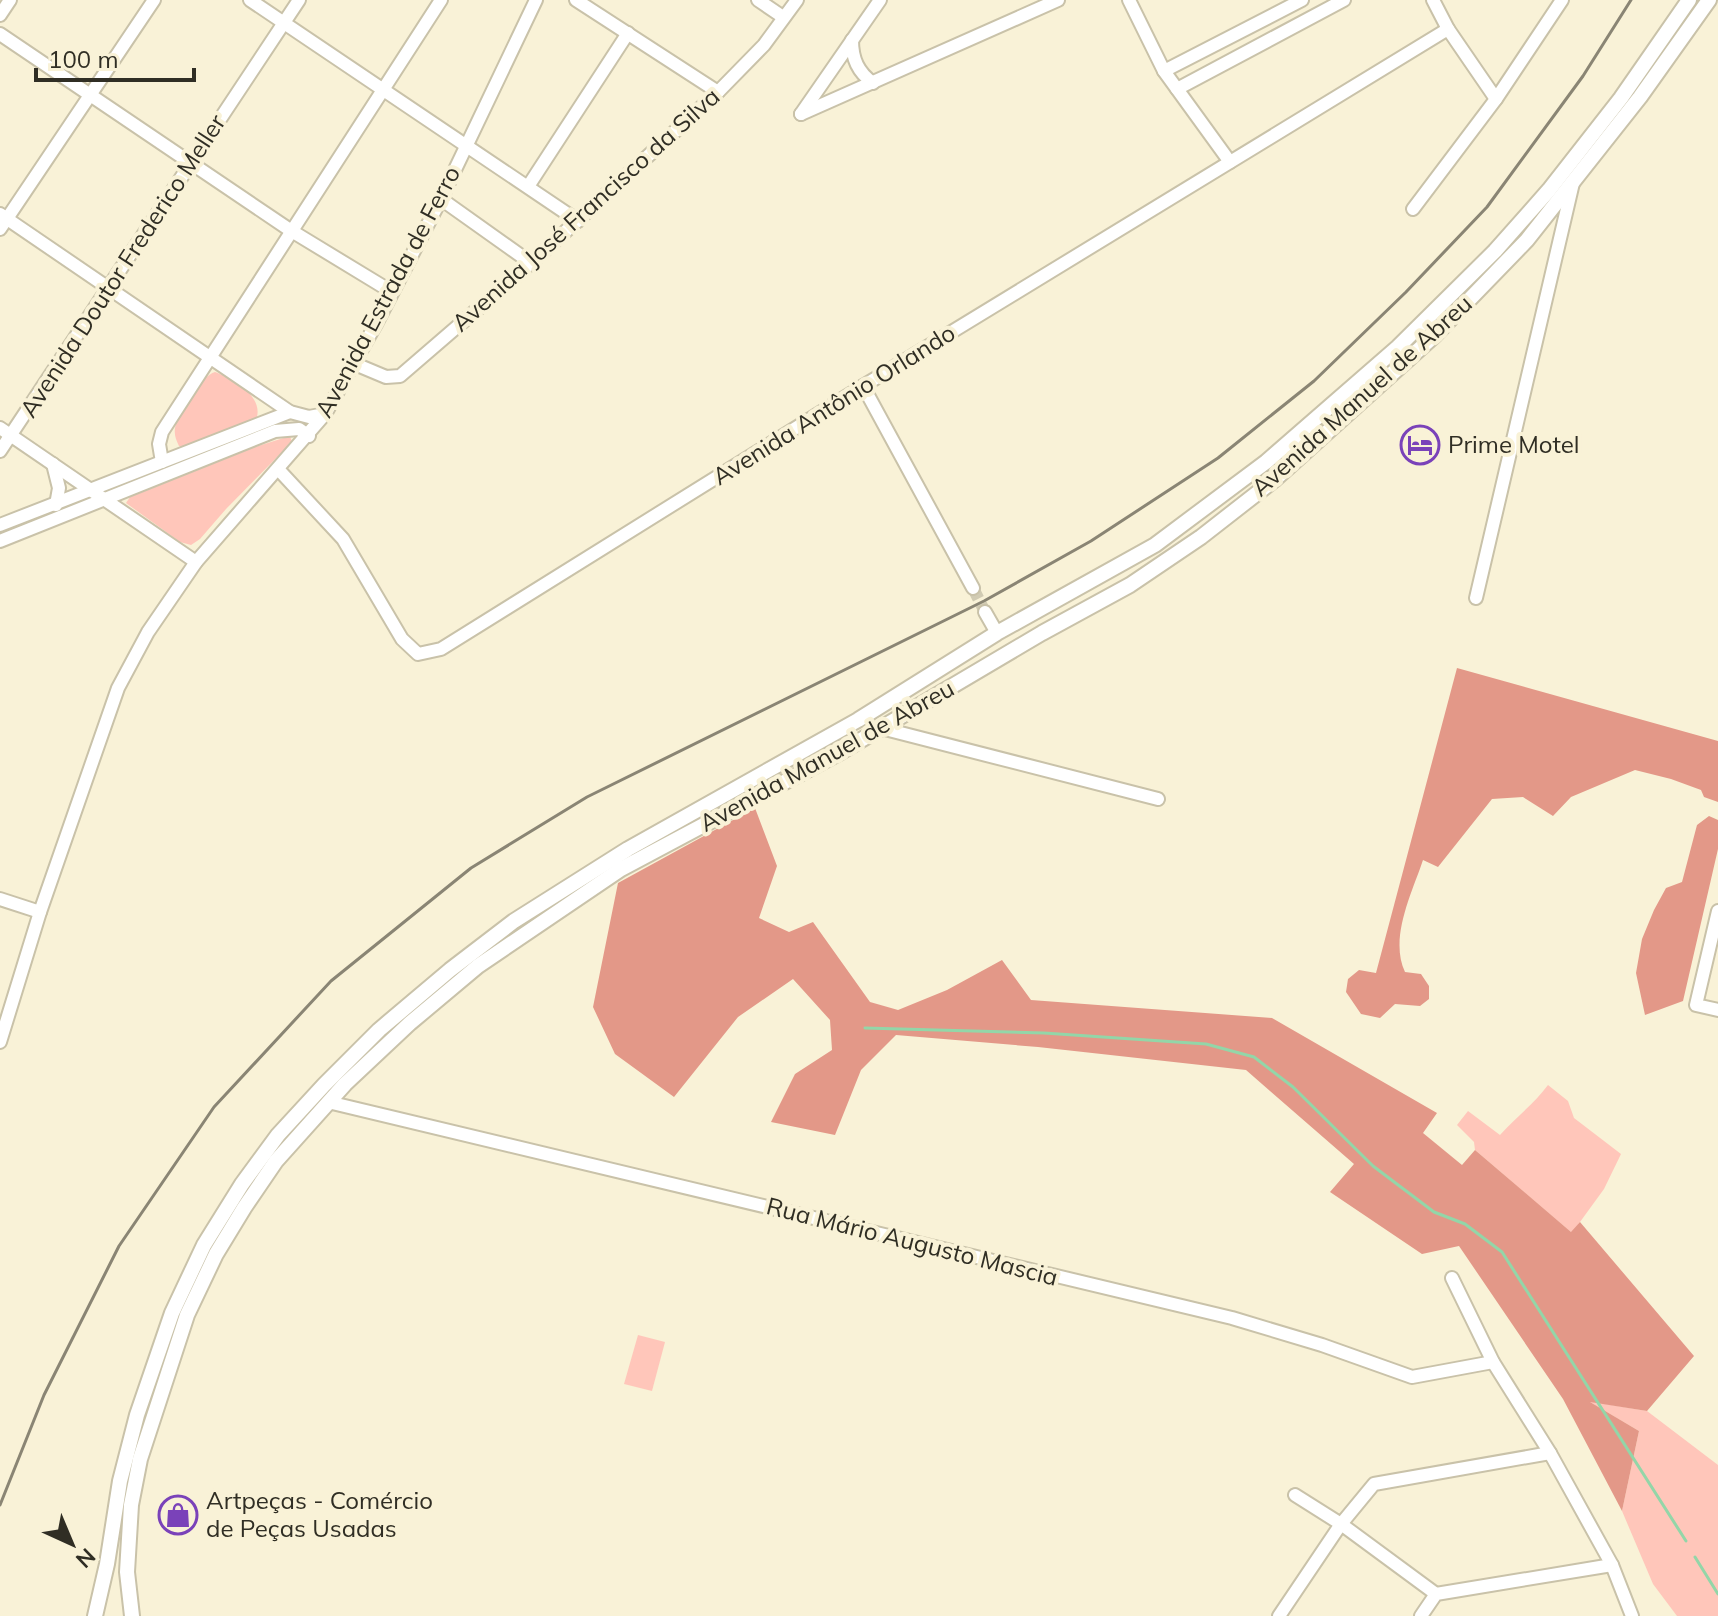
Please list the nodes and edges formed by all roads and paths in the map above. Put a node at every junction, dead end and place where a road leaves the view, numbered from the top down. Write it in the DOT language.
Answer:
graph roads {
  1 [pos="10,0"];
  2 [pos="154,0"];
  3 [pos="250,0"];
  4 [pos="299,0"];
  5 [pos="441,0"];
  6 [pos="536,0"];
  7 [pos="576,0"];
  8 [pos="758,0"];
  9 [pos="797,0"];
  10 [pos="880,0"];
  11 [pos="1058,0"];
  12 [pos="1129,0"];
  13 [pos="1302,0"];
  14 [pos="1344,0"];
  15 [pos="1433,0"];
  16 [pos="1562,0"];
  17 [pos="1689,0"];
  18 [pos="1709,0"];
  19 [pos="0,15"];
  20 [pos="783,17"];
  21 [pos="284,22"];
  22 [pos="1448,29"];
  23 [pos="628,33"];
  24 [pos="0,34"];
  25 [pos="852,40"];
  26 [pos="1164,71"];
  27 [pos="873,83"];
  28 [pos="383,87"];
  29 [pos="1177,89"];
  30 [pos="718,92"];
  31 [pos="90,94"];
  32 [pos="1496,99"];
  33 [pos="465,144"];
  34 [pos="1230,162"];
  35 [pos="191,164"];
  36 [pos="1573,183"];
  37 [pos="529,185"];
  38 [pos="441,199"];
  39 [pos="1413,209"];
  40 [pos="2,221"];
  41 [pos="578,221"];
  42 [pos="290,230"];
  43 [pos="531,263"];
  44 [pos="110,288"];
  45 [pos="392,292"];
  46 [pos="210,356"];
  47 [pos="355,364"];
  48 [pos="863,386"];
  49 [pos="290,412"];
  50 [pos="325,414"];
  51 [pos="0,428"];
  52 [pos="12,435"];
  53 [pos="309,436"];
  54 [pos="0,451"];
  55 [pos="162,462"];
  56 [pos="53,464"];
  57 [pos="278,469"];
  58 [pos="92,491"];
  59 [pos="105,500"];
  60 [pos="56,505"];
  61 [pos="0,525"];
  62 [pos="0,541"];
  63 [pos="196,562"];
  64 [pos="973,588"];
  65 [pos="1476,598"];
  66 [pos="985,612"];
  67 [pos="997,633"];
  68 [pos="881,728"];
  69 [pos="1158,799"];
  70 [pos="0,899"];
  71 [pos="1718,911"];
  72 [pos="40,912"];
  73 [pos="1718,1010"];
  74 [pos="0,1042"];
  75 [pos="328,1102"];
  76 [pos="1452,1278"];
  77 [pos="1493,1362"];
  78 [pos="1550,1453"];
  79 [pos="1295,1495"];
  80 [pos="1341,1524"];
  81 [pos="1612,1565"];
  82 [pos="1436,1594"];
  83 [pos="95,1616"];
  84 [pos="132,1616"];
  85 [pos="1279,1616"];
  86 [pos="1421,1616"];
  87 [pos="1632,1616"];
  1 -- 19 [label="street"];
  2 -- 31 [label="street"];
  3 -- 21 [label="street"];
  4 -- 21 [label="street, Avenida Doutor Frederico Meller"];
  5 -- 28 [label="street"];
  6 -- 33 [label="street, Avenida Estrada de Ferro"];
  7 -- 23 [label="street"];
  8 -- 20 [label="street"];
  9 -- 20 [label="street, Avenida José Francisco da Silva"];
  10 -- 25 [label="street"];
  11 -- 27 [label="street"];
  12 -- 26 [label="street"];
  13 -- 26 [label="street"];
  14 -- 29 [label="street"];
  15 -- 22 [label="street"];
  16 -- 32 [label="street"];
  17 -- 67 [label="main road, Avenida Manuel de Abreu"];
  18 -- 36 [label="main road, Avenida Manuel de Abreu"];
  20 -- 30 [label="street, Avenida José Francisco da Silva"];
  21 -- 28 [label="street"];
  21 -- 35 [label="street, Avenida Doutor Frederico Meller"];
  22 -- 32 [label="street"];
  22 -- 34 [label="street, Avenida Antônio Orlando"];
  23 -- 30 [label="street"];
  23 -- 37 [label="street"];
  24 -- 31 [label="street"];
  25 -- 27 [label="street"];
  25 -- 27 [label="street"];
  26 -- 29 [label="street"];
  28 -- 33 [label="street"];
  28 -- 42 [label="street"];
  29 -- 34 [label="street"];
  30 -- 41 [label="street, Avenida José Francisco da Silva"];
  31 -- 35 [label="street"];
  31 -- 40 [label="street"];
  32 -- 39 [label="street"];
  33 -- 37 [label="street"];
  33 -- 38 [label="street, Avenida Estrada de Ferro"];
  34 -- 48 [label="street, Avenida Antônio Orlando"];
  35 -- 42 [label="street"];
  35 -- 44 [label="street, Avenida Doutor Frederico Meller"];
  36 -- 65 [label="street"];
  36 -- 68 [label="main road, Avenida Manuel de Abreu"];
  37 -- 41 [label="street"];
  38 -- 43 [label="street"];
  38 -- 45 [label="street, Avenida Estrada de Ferro"];
  40 -- 44 [label="street"];
  41 -- 43 [label="street, Avenida José Francisco da Silva"];
  42 -- 45 [label="street"];
  42 -- 46 [label="street"];
  43 -- 47 [label="street, Avenida José Francisco da Silva"];
  44 -- 46 [label="street"];
  44 -- 52 [label="street, Avenida Doutor Frederico Meller"];
  45 -- 47 [label="street, Avenida Estrada de Ferro"];
  46 -- 49 [label="street"];
  46 -- 55 [label="street"];
  47 -- 50 [label="street, Avenida Estrada de Ferro"];
  48 -- 57 [label="street, Avenida Antônio Orlando"];
  48 -- 64 [label="street"];
  49 -- 50 [label="street"];
  49 -- 55 [label="street"];
  50 -- 53 [label="street, Avenida Estrada de Ferro"];
  51 -- 52 [label="street"];
  52 -- 54 [label="street, Avenida Doutor Frederico Meller"];
  52 -- 56 [label="street"];
  53 -- 57 [label="street, Avenida Estrada de Ferro"];
  53 -- 59 [label="street"];
  55 -- 58 [label="street"];
  56 -- 58 [label="street"];
  56 -- 60 [label="street"];
  57 -- 63 [label="street, Avenida Estrada de Ferro"];
  58 -- 59 [label="street"];
  58 -- 60 [label="street"];
  59 -- 62 [label="street"];
  59 -- 63 [label="street"];
  60 -- 61 [label="street"];
  63 -- 72 [label="street, Avenida Estrada de Ferro"];
  66 -- 67 [label="street"];
  67 -- 83 [label="main road, Avenida Manuel de Abreu"];
  68 -- 69 [label="street"];
  68 -- 75 [label="main road, Avenida Manuel de Abreu"];
  70 -- 72 [label="street"];
  71 -- 73 [label="street"];
  72 -- 74 [label="street, Avenida Estrada de Ferro"];
  75 -- 77 [label="street, Rua Mário Augusto Mascia"];
  75 -- 84 [label="main road, Avenida Manuel de Abreu"];
  76 -- 77 [label="street"];
  77 -- 78 [label="street"];
  78 -- 80 [label="street"];
  78 -- 81 [label="street"];
  79 -- 80 [label="street"];
  80 -- 82 [label="street"];
  80 -- 85 [label="street"];
  81 -- 82 [label="street"];
  81 -- 87 [label="street"];
  82 -- 86 [label="street"];
}
